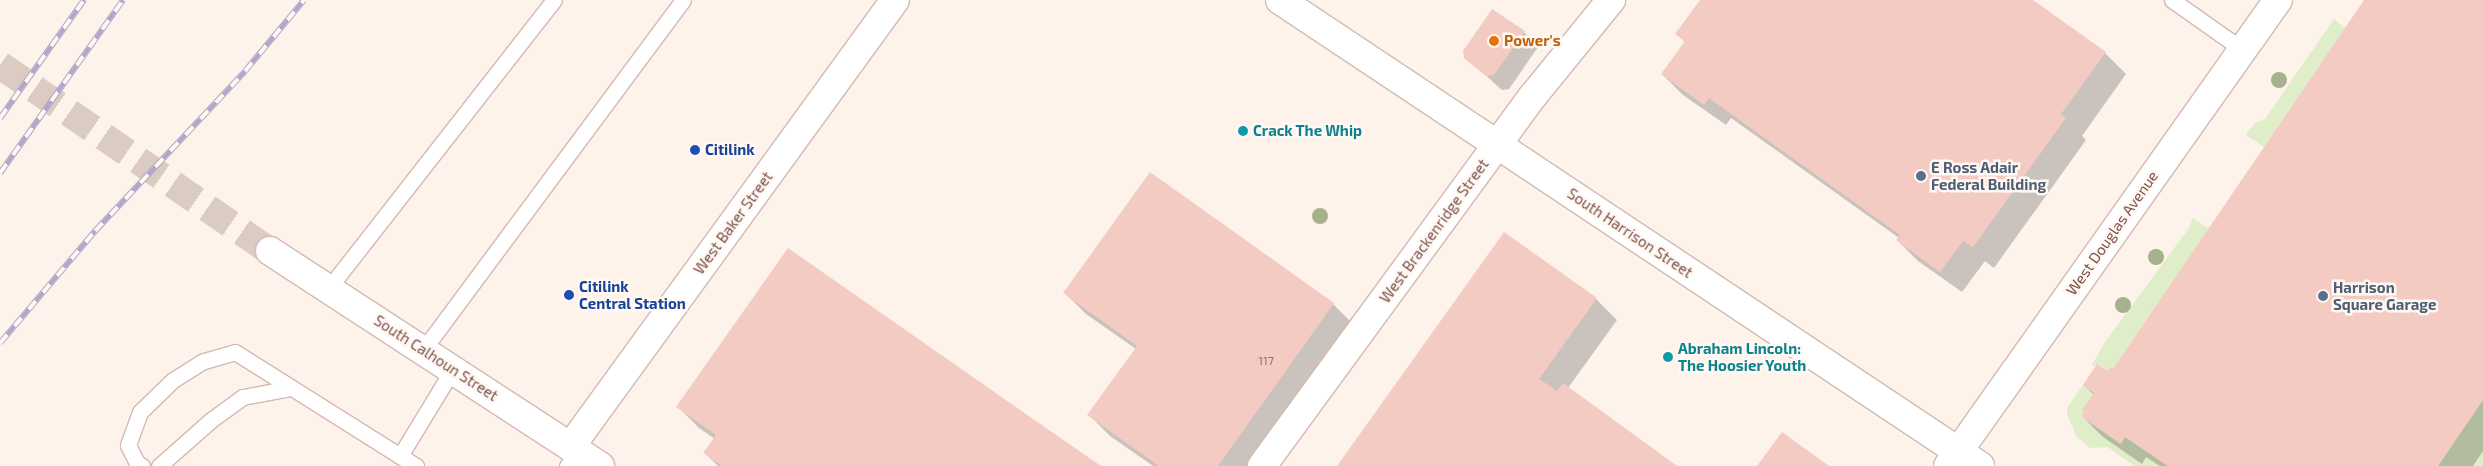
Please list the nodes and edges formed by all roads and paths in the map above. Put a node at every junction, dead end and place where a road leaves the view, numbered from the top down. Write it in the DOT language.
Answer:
graph roads {
  1 [pos="554,0"];
  2 [pos="684,0"];
  3 [pos="895,0"];
  4 [pos="1280,0"];
  5 [pos="1611,0"];
  6 [pos="2172,0"];
  7 [pos="2278,0"];
  8 [pos="2242,50"];
  9 [pos="1498,145"];
  10 [pos="270,251"];
  11 [pos="328,288"];
  12 [pos="423,350"];
  13 [pos="453,369"];
  14 [pos="291,388"];
  15 [pos="572,454"];
  16 [pos="400,456"];
  17 [pos="1962,461"];
  18 [pos="142,466"];
  19 [pos="159,466"];
  20 [pos="416,466"];
  21 [pos="600,466"];
  22 [pos="1262,466"];
  1 -- 11 [label="lane"];
  2 -- 12 [label="lane"];
  3 -- 15 [label="street, West Baker Street"];
  4 -- 9 [label="street, South Harrison Street"];
  5 -- 9 [label="street, West Brackenridge Street"];
  6 -- 8 [label="lane"];
  7 -- 8 [label="street, West Douglas Avenue"];
  8 -- 17 [label="street, West Douglas Avenue"];
  9 -- 17 [label="street, South Harrison Street"];
  9 -- 22 [label="street, West Brackenridge Street"];
  10 -- 11 [label="street, South Calhoun Street"];
  11 -- 12 [label="street, South Calhoun Street"];
  12 -- 13 [label="street, South Calhoun Street"];
  13 -- 15 [label="street, South Calhoun Street"];
  13 -- 16 [label="lane"];
  14 -- 16 [label="lane"];
  14 -- 18 [label="lane"];
  14 -- 19 [label="lane"];
  15 -- 21 [label="street, South Calhoun Street"];
  16 -- 20 [label="lane"];
}
